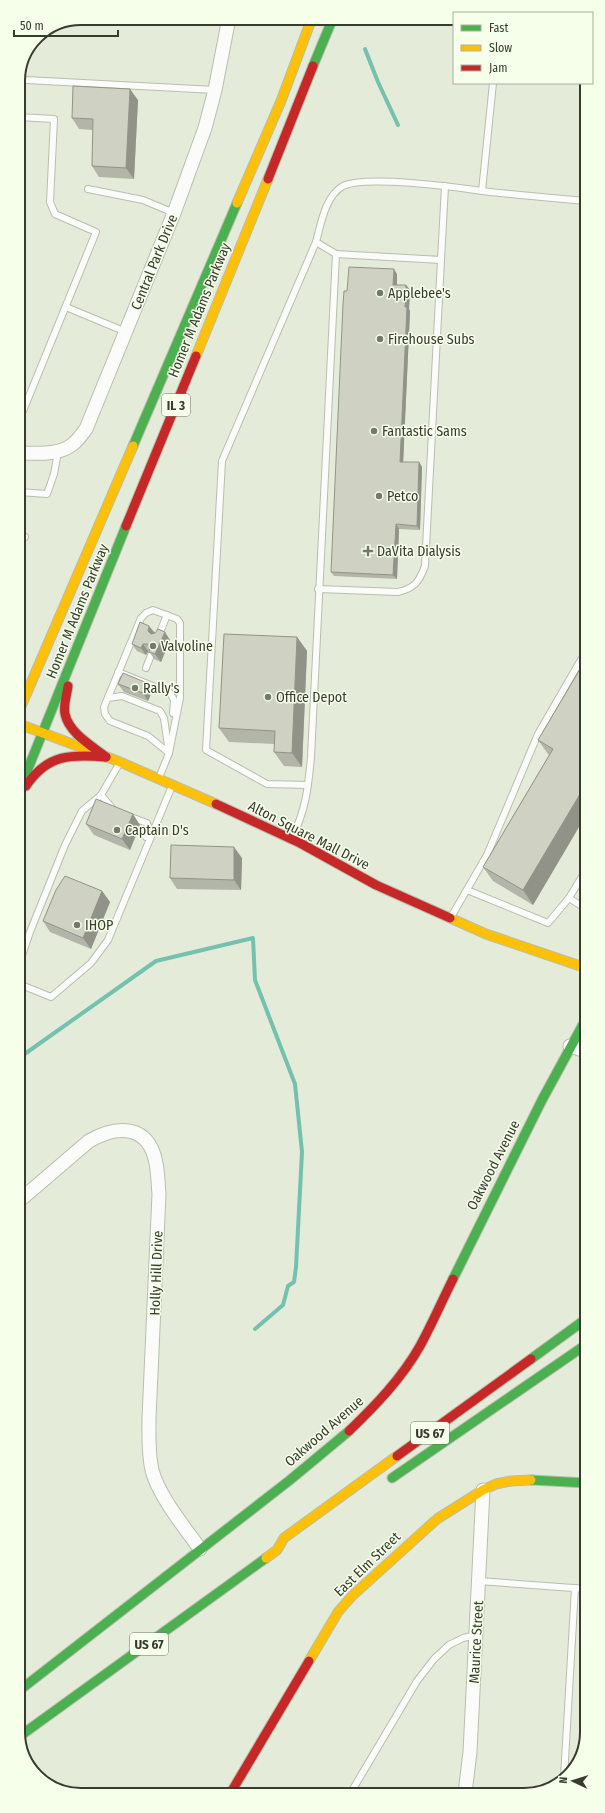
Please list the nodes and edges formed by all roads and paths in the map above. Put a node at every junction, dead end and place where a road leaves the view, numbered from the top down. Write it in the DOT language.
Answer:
graph roads {
  1 [pos="228,25"];
  2 [pos="309,25"];
  3 [pos="330,25"];
  4 [pos="25,80"];
  5 [pos="493,84"];
  6 [pos="215,90"];
  7 [pos="25,117"];
  8 [pos="445,186"];
  9 [pos="88,189"];
  10 [pos="482,191"];
  11 [pos="580,201"];
  12 [pos="174,213"];
  13 [pos="316,242"];
  14 [pos="336,254"];
  15 [pos="441,260"];
  16 [pos="66,307"];
  17 [pos="126,332"];
  18 [pos="25,406"];
  19 [pos="58,452"];
  20 [pos="25,453"];
  21 [pos="25,492"];
  22 [pos="318,589"];
  23 [pos="167,615"];
  24 [pos="158,637"];
  25 [pos="44,650"];
  26 [pos="151,655"];
  27 [pos="74,656"];
  28 [pos="580,661"];
  29 [pos="146,668"];
  30 [pos="118,672"];
  31 [pos="25,676"];
  32 [pos="25,696"];
  33 [pos="108,698"];
  34 [pos="25,726"];
  35 [pos="42,733"];
  36 [pos="172,737"];
  37 [pos="169,753"];
  38 [pos="106,757"];
  39 [pos="120,762"];
  40 [pos="25,776"];
  41 [pos="159,779"];
  42 [pos="172,785"];
  43 [pos="308,785"];
  44 [pos="25,788"];
  45 [pos="101,795"];
  46 [pos="292,840"];
  47 [pos="140,862"];
  48 [pos="580,880"];
  49 [pos="466,890"];
  50 [pos="569,898"];
  51 [pos="580,905"];
  52 [pos="450,918"];
  53 [pos="25,947"];
  54 [pos="580,966"];
  55 [pos="25,986"];
  56 [pos="580,1029"];
  57 [pos="570,1046"];
  58 [pos="580,1049"];
  59 [pos="25,1196"];
  60 [pos="580,1323"];
  61 [pos="580,1348"];
  62 [pos="386,1482"];
  63 [pos="580,1482"];
  64 [pos="483,1490"];
  65 [pos="200,1549"];
  66 [pos="290,1549"];
  67 [pos="277,1550"];
  68 [pos="479,1581"];
  69 [pos="575,1588"];
  70 [pos="580,1588"];
  71 [pos="476,1634"];
  72 [pos="25,1686"];
  73 [pos="25,1732"];
  74 [pos="565,1761"];
  75 [pos="234,1788"];
  76 [pos="354,1788"];
  77 [pos="466,1788"];
  1 -- 6 [label="street, Central Park Drive"];
  2 -- 25 [label="main road, Homer M Adams Parkway / IL 3"];
  3 -- 27 [label="main road, Homer M Adams Parkway / IL 3"];
  4 -- 6 [label="lane"];
  5 -- 10 [label="lane"];
  6 -- 12 [label="street, Central Park Drive"];
  7 -- 16 [label="lane"];
  8 -- 10 [label="lane"];
  8 -- 13 [label="lane"];
  8 -- 15 [label="lane"];
  9 -- 12 [label="lane"];
  10 -- 11 [label="lane"];
  12 -- 17 [label="street, Central Park Drive"];
  13 -- 14 [label="lane"];
  13 -- 43 [label="lane"];
  14 -- 15 [label="lane"];
  14 -- 22 [label="lane"];
  15 -- 22 [label="lane"];
  16 -- 17 [label="lane"];
  16 -- 18 [label="lane"];
  17 -- 19 [label="street, Central Park Drive"];
  19 -- 20 [label="street, Central Park Drive"];
  19 -- 21 [label="lane"];
  22 -- 43 [label="lane"];
  23 -- 24 [label="lane"];
  23 -- 30 [label="lane"];
  23 -- 36 [label="lane"];
  25 -- 31 [label="main road"];
  25 -- 32 [label="main road, Homer M Adams Parkway / IL 3"];
  26 -- 29 [label="lane"];
  27 -- 35 [label="main road, Homer M Adams Parkway / IL 3"];
  27 -- 38 [label="main road"];
  28 -- 49 [label="lane"];
  30 -- 33 [label="lane"];
  30 -- 36 [label="lane"];
  33 -- 37 [label="lane"];
  33 -- 37 [label="lane"];
  34 -- 35 [label="main road, Alton Square Mall Drive"];
  35 -- 38 [label="main road, Alton Square Mall Drive"];
  35 -- 40 [label="main road, Homer M Adams Parkway / IL 3"];
  36 -- 37 [label="lane"];
  37 -- 41 [label="lane"];
  38 -- 39 [label="main road, Alton Square Mall Drive"];
  38 -- 44 [label="main road"];
  39 -- 41 [label="main road, Alton Square Mall Drive"];
  39 -- 45 [label="lane"];
  41 -- 42 [label="main road, Alton Square Mall Drive"];
  42 -- 46 [label="main road, Alton Square Mall Drive"];
  42 -- 47 [label="lane"];
  43 -- 46 [label="lane"];
  45 -- 47 [label="lane"];
  45 -- 53 [label="lane"];
  46 -- 52 [label="main road, Alton Square Mall Drive"];
  47 -- 55 [label="lane"];
  48 -- 50 [label="lane"];
  49 -- 50 [label="lane"];
  49 -- 52 [label="lane"];
  50 -- 51 [label="lane"];
  52 -- 54 [label="main road, Alton Square Mall Drive"];
  56 -- 57 [label="main road, Oakwood Avenue"];
  57 -- 58 [label="street"];
  57 -- 65 [label="main road, Oakwood Avenue"];
  59 -- 65 [label="street, Holly Hill Drive"];
  60 -- 67 [label="main road, US 67"];
  61 -- 62 [label="main road, US 67"];
  63 -- 64 [label="main road, East Elm Street"];
  64 -- 68 [label="street, Maurice Street"];
  64 -- 75 [label="main road, East Elm Street"];
  65 -- 72 [label="main road, Oakwood Avenue"];
  66 -- 67 [label="main road"];
  67 -- 73 [label="main road, US 67"];
  68 -- 69 [label="lane"];
  68 -- 71 [label="street, Maurice Street"];
  69 -- 70 [label="lane"];
  69 -- 74 [label="lane"];
  71 -- 76 [label="lane"];
  71 -- 77 [label="street, Maurice Street"];
}
